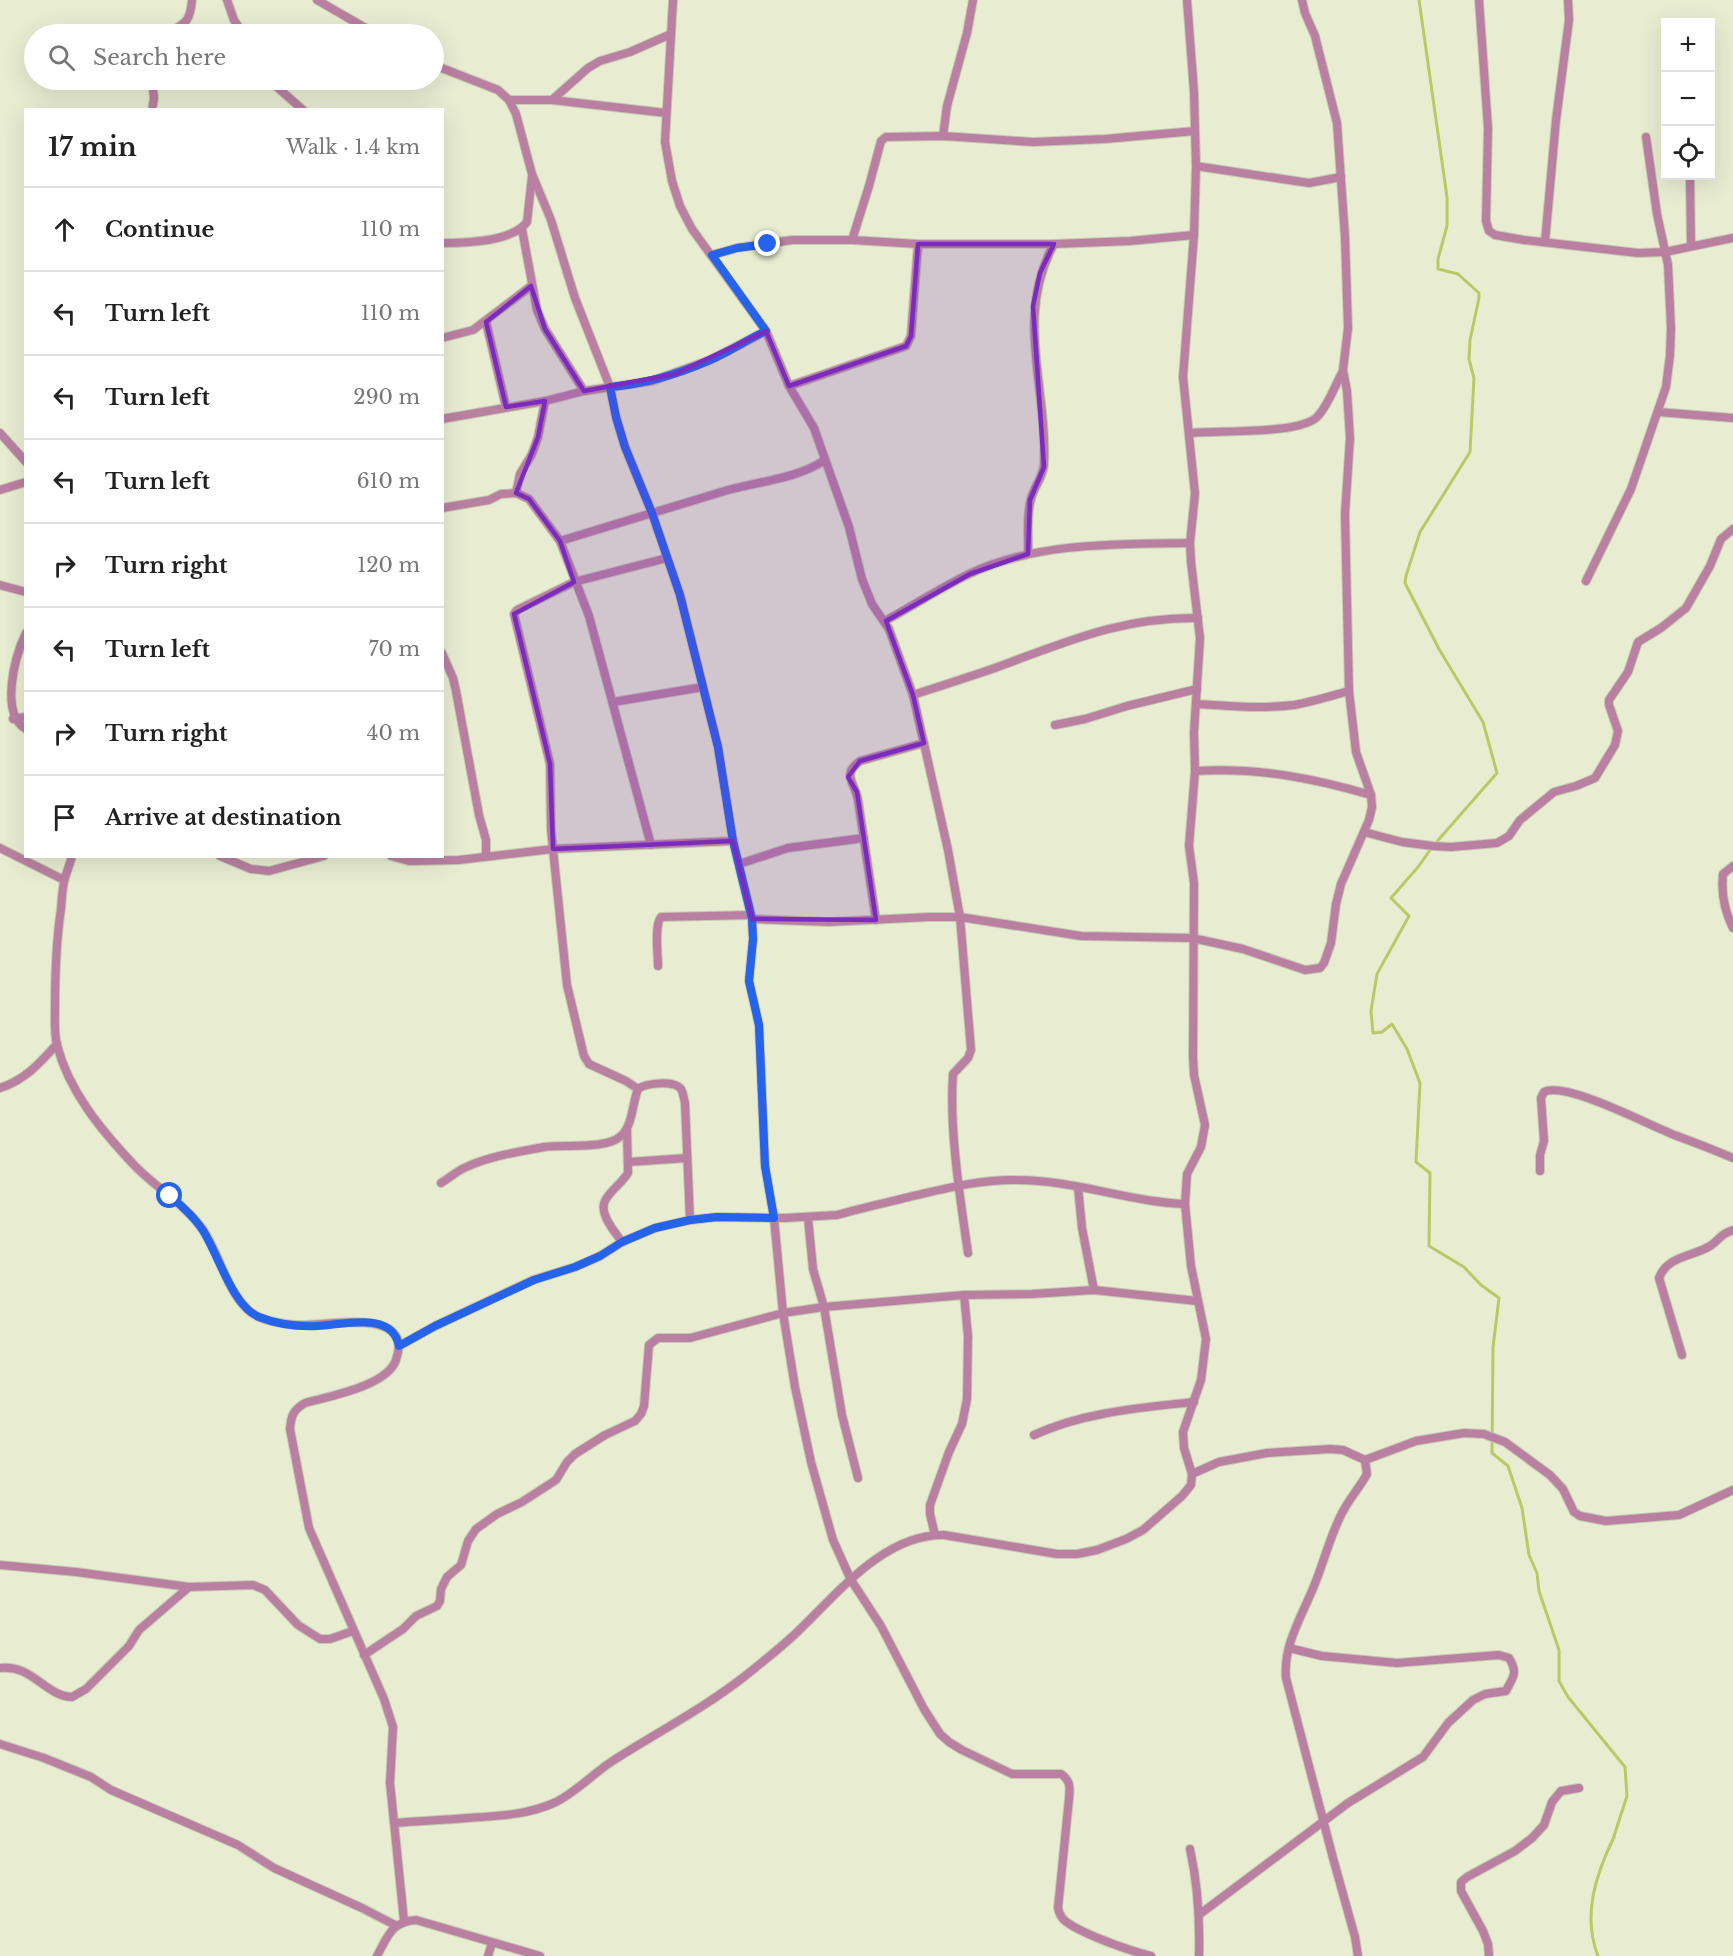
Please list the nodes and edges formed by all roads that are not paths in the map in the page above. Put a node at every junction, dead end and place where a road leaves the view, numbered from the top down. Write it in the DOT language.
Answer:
graph roads {
  1 [pos="192,0"];
  2 [pos="227,0"];
  3 [pos="317,0"];
  4 [pos="673,0"];
  5 [pos="973,0"];
  6 [pos="1187,0"];
  7 [pos="1302,0"];
  8 [pos="1479,0"];
  9 [pos="1569,0"];
  10 [pos="184,24"];
  11 [pos="237,24"];
  12 [pos="359,24"];
  13 [pos="671,34"];
  14 [pos="444,69"];
  15 [pos="153,90"];
  16 [pos="280,90"];
  17 [pos="509,100"];
  18 [pos="552,100"];
  19 [pos="152,108"];
  20 [pos="301,108"];
  21 [pos="666,113"];
  22 [pos="1195,131"];
  23 [pos="943,136"];
  24 [pos="1646,137"];
  25 [pos="1196,166"];
  26 [pos="532,174"];
  27 [pos="1341,177"];
  28 [pos="1690,180"];
  29 [pos="522,228"];
  30 [pos="1194,235"];
  31 [pos="1733,238"];
  32 [pos="852,240"];
  33 [pos="1545,242"];
  34 [pos="444,243"];
  35 [pos="918,244"];
  36 [pos="1054,244"];
  37 [pos="1691,246"];
  38 [pos="1665,252"];
  39 [pos="712,255"];
  40 [pos="531,286"];
  41 [pos="486,322"];
  42 [pos="766,331"];
  43 [pos="444,337"];
  44 [pos="1344,370"];
  45 [pos="789,386"];
  46 [pos="610,387"];
  47 [pos="584,391"];
  48 [pos="545,401"];
  49 [pos="506,407"];
  50 [pos="1658,412"];
  51 [pos="1733,418"];
  52 [pos="444,419"];
  53 [pos="0,433"];
  54 [pos="1189,433"];
  55 [pos="24,460"];
  56 [pos="825,460"];
  57 [pos="24,483"];
  58 [pos="0,490"];
  59 [pos="516,493"];
  60 [pos="444,508"];
  61 [pos="652,513"];
  62 [pos="1733,529"];
  63 [pos="560,541"];
  64 [pos="1190,543"];
  65 [pos="1028,554"];
  66 [pos="667,558"];
  67 [pos="1586,581"];
  68 [pos="574,582"];
  69 [pos="0,585"];
  70 [pos="24,591"];
  71 [pos="1198,618"];
  72 [pos="885,621"];
  73 [pos="24,637"];
  74 [pos="444,658"];
  75 [pos="4,687"];
  76 [pos="703,687"];
  77 [pos="1197,689"];
  78 [pos="1349,691"];
  79 [pos="913,695"];
  80 [pos="613,702"];
  81 [pos="1196,704"];
  82 [pos="24,717"];
  83 [pos="13,719"];
  84 [pos="1055,725"];
  85 [pos="24,728"];
  86 [pos="924,743"];
  87 [pos="1195,771"];
  88 [pos="1371,795"];
  89 [pos="1364,832"];
  90 [pos="864,838"];
  91 [pos="733,841"];
  92 [pos="651,845"];
  93 [pos="0,848"];
  94 [pos="554,849"];
  95 [pos="486,856"];
  96 [pos="71,858"];
  97 [pos="225,858"];
  98 [pos="317,858"];
  99 [pos="398,858"];
  100 [pos="739,864"];
  101 [pos="1733,866"];
  102 [pos="64,879"];
  103 [pos="751,917"];
  104 [pos="960,917"];
  105 [pos="876,920"];
  106 [pos="1733,928"];
  107 [pos="1192,938"];
  108 [pos="658,966"];
  109 [pos="57,1044"];
  110 [pos="0,1088"];
  111 [pos="638,1089"];
  112 [pos="627,1128"];
  113 [pos="687,1158"];
  114 [pos="1733,1158"];
  115 [pos="629,1162"];
  116 [pos="1540,1172"];
  117 [pos="441,1183"];
  118 [pos="958,1186"];
  119 [pos="1078,1187"];
  120 [pos="1185,1204"];
  121 [pos="774,1218"];
  122 [pos="808,1218"];
  123 [pos="690,1220"];
  124 [pos="1733,1230"];
  125 [pos="622,1242"];
  126 [pos="968,1253"];
  127 [pos="1094,1290"];
  128 [pos="964,1295"];
  129 [pos="1197,1301"];
  130 [pos="824,1307"];
  131 [pos="783,1313"];
  132 [pos="399,1346"];
  133 [pos="1682,1354"];
  134 [pos="1194,1402"];
  135 [pos="1034,1435"];
  136 [pos="1365,1460"];
  137 [pos="1192,1474"];
  138 [pos="858,1478"];
  139 [pos="1733,1490"];
  140 [pos="935,1535"];
  141 [pos="0,1565"];
  142 [pos="851,1580"];
  143 [pos="189,1587"];
  144 [pos="353,1631"];
  145 [pos="1289,1648"];
  146 [pos="364,1655"];
  147 [pos="0,1668"];
  148 [pos="0,1744"];
  149 [pos="1579,1788"];
  150 [pos="1324,1821"];
  151 [pos="395,1823"];
  152 [pos="1190,1849"];
  153 [pos="1200,1914"];
  154 [pos="404,1921"];
  155 [pos="395,1925"];
  156 [pos="492,1943"];
  157 [pos="377,1956"];
  158 [pos="488,1956"];
  159 [pos="540,1956"];
  160 [pos="1151,1956"];
  161 [pos="1199,1956"];
  162 [pos="1358,1956"];
  163 [pos="1489,1956"];
  1 -- 10 [label="street"];
  2 -- 11 [label="street"];
  3 -- 12 [label="street"];
  4 -- 13 [label="street"];
  5 -- 23 [label="street"];
  6 -- 22 [label="street"];
  7 -- 27 [label="street"];
  8 -- 33 [label="street"];
  9 -- 33 [label="street"];
  13 -- 18 [label="street"];
  13 -- 21 [label="street"];
  14 -- 17 [label="street"];
  15 -- 19 [label="street"];
  16 -- 20 [label="street"];
  17 -- 18 [label="street"];
  17 -- 26 [label="street"];
  18 -- 21 [label="street"];
  21 -- 39 [label="street"];
  22 -- 23 [label="street"];
  22 -- 25 [label="street"];
  23 -- 32 [label="street"];
  24 -- 38 [label="street"];
  25 -- 27 [label="street"];
  25 -- 30 [label="street"];
  26 -- 29 [label="street"];
  26 -- 46 [label="street"];
  27 -- 44 [label="street"];
  28 -- 37 [label="street"];
  29 -- 34 [label="street"];
  29 -- 40 [label="street"];
  30 -- 36 [label="street"];
  30 -- 54 [label="street"];
  31 -- 37 [label="street"];
  32 -- 35 [label="street"];
  32 -- 39 [label="street"];
  33 -- 38 [label="street"];
  35 -- 36 [label="street"];
  35 -- 45 [label="street"];
  36 -- 65 [label="street"];
  37 -- 38 [label="street"];
  38 -- 50 [label="street"];
  39 -- 42 [label="street"];
  40 -- 41 [label="street"];
  40 -- 47 [label="street"];
  41 -- 43 [label="street"];
  41 -- 49 [label="street"];
  42 -- 45 [label="street"];
  42 -- 46 [label="street"];
  44 -- 54 [label="street"];
  44 -- 78 [label="street"];
  45 -- 56 [label="street"];
  46 -- 47 [label="street"];
  46 -- 61 [label="street"];
  47 -- 48 [label="street"];
  48 -- 49 [label="street"];
  48 -- 59 [label="street"];
  49 -- 52 [label="street"];
  50 -- 51 [label="street"];
  50 -- 67 [label="street"];
  53 -- 55 [label="street"];
  54 -- 64 [label="street"];
  56 -- 61 [label="street"];
  56 -- 72 [label="street"];
  57 -- 58 [label="street"];
  59 -- 60 [label="street"];
  59 -- 63 [label="street"];
  61 -- 63 [label="street"];
  61 -- 66 [label="street"];
  62 -- 89 [label="street"];
  63 -- 68 [label="street"];
  64 -- 65 [label="street"];
  64 -- 71 [label="street"];
  65 -- 72 [label="street"];
  66 -- 68 [label="street"];
  66 -- 76 [label="street"];
  68 -- 80 [label="street"];
  68 -- 94 [label="street"];
  69 -- 70 [label="street"];
  71 -- 77 [label="street"];
  71 -- 79 [label="street"];
  72 -- 79 [label="street"];
  73 -- 75 [label="street"];
  74 -- 95 [label="street"];
  75 -- 83 [label="street"];
  76 -- 80 [label="street"];
  76 -- 91 [label="street"];
  77 -- 81 [label="street"];
  77 -- 84 [label="street"];
  78 -- 81 [label="street"];
  78 -- 88 [label="street"];
  79 -- 86 [label="street"];
  80 -- 92 [label="street"];
  81 -- 87 [label="street"];
  82 -- 83 [label="street"];
  83 -- 85 [label="street"];
  86 -- 90 [label="street"];
  86 -- 104 [label="street"];
  87 -- 88 [label="street"];
  87 -- 107 [label="street"];
  88 -- 89 [label="street"];
  89 -- 107 [label="street"];
  90 -- 100 [label="street"];
  90 -- 105 [label="street"];
  91 -- 92 [label="street"];
  91 -- 100 [label="street"];
  92 -- 94 [label="street"];
  93 -- 102 [label="street"];
  94 -- 95 [label="street"];
  94 -- 111 [label="street"];
  95 -- 99 [label="street"];
  96 -- 102 [label="street"];
  97 -- 98 [label="street"];
  100 -- 103 [label="street"];
  101 -- 106 [label="street"];
  102 -- 109 [label="street"];
  103 -- 105 [label="street"];
  103 -- 108 [label="street"];
  103 -- 121 [label="street"];
  104 -- 105 [label="street"];
  104 -- 107 [label="street"];
  104 -- 118 [label="street"];
  107 -- 120 [label="street"];
  109 -- 110 [label="street"];
  109 -- 132 [label="street"];
  111 -- 112 [label="street"];
  111 -- 113 [label="street"];
  112 -- 115 [label="street"];
  112 -- 117 [label="street"];
  113 -- 115 [label="street"];
  113 -- 123 [label="street"];
  114 -- 116 [label="street"];
  115 -- 125 [label="street"];
  118 -- 119 [label="street"];
  118 -- 122 [label="street"];
  118 -- 126 [label="street"];
  119 -- 120 [label="street"];
  119 -- 127 [label="street"];
  120 -- 129 [label="street"];
  121 -- 122 [label="street"];
  121 -- 123 [label="street"];
  121 -- 131 [label="street"];
  122 -- 130 [label="street"];
  123 -- 125 [label="street"];
  124 -- 133 [label="street"];
  125 -- 132 [label="street"];
  127 -- 128 [label="street"];
  127 -- 129 [label="street"];
  128 -- 130 [label="street"];
  128 -- 140 [label="street"];
  129 -- 134 [label="street"];
  130 -- 131 [label="street"];
  130 -- 138 [label="street"];
  131 -- 142 [label="street"];
  131 -- 146 [label="street"];
  132 -- 144 [label="street"];
  134 -- 135 [label="street"];
  134 -- 137 [label="street"];
  136 -- 137 [label="street"];
  136 -- 139 [label="street"];
  136 -- 145 [label="street"];
  137 -- 140 [label="street"];
  140 -- 142 [label="street"];
  141 -- 143 [label="street"];
  142 -- 151 [label="street"];
  142 -- 160 [label="street"];
  143 -- 144 [label="street"];
  143 -- 147 [label="street"];
  144 -- 146 [label="street"];
  145 -- 150 [label="street"];
  145 -- 150 [label="street"];
  146 -- 151 [label="street"];
  148 -- 155 [label="street"];
  149 -- 163 [label="street"];
  150 -- 153 [label="street"];
  150 -- 162 [label="street"];
  151 -- 154 [label="street"];
  152 -- 153 [label="street"];
  153 -- 161 [label="street"];
  154 -- 155 [label="street"];
  154 -- 156 [label="street"];
  155 -- 157 [label="street"];
  156 -- 158 [label="street"];
  156 -- 159 [label="street"];
}
